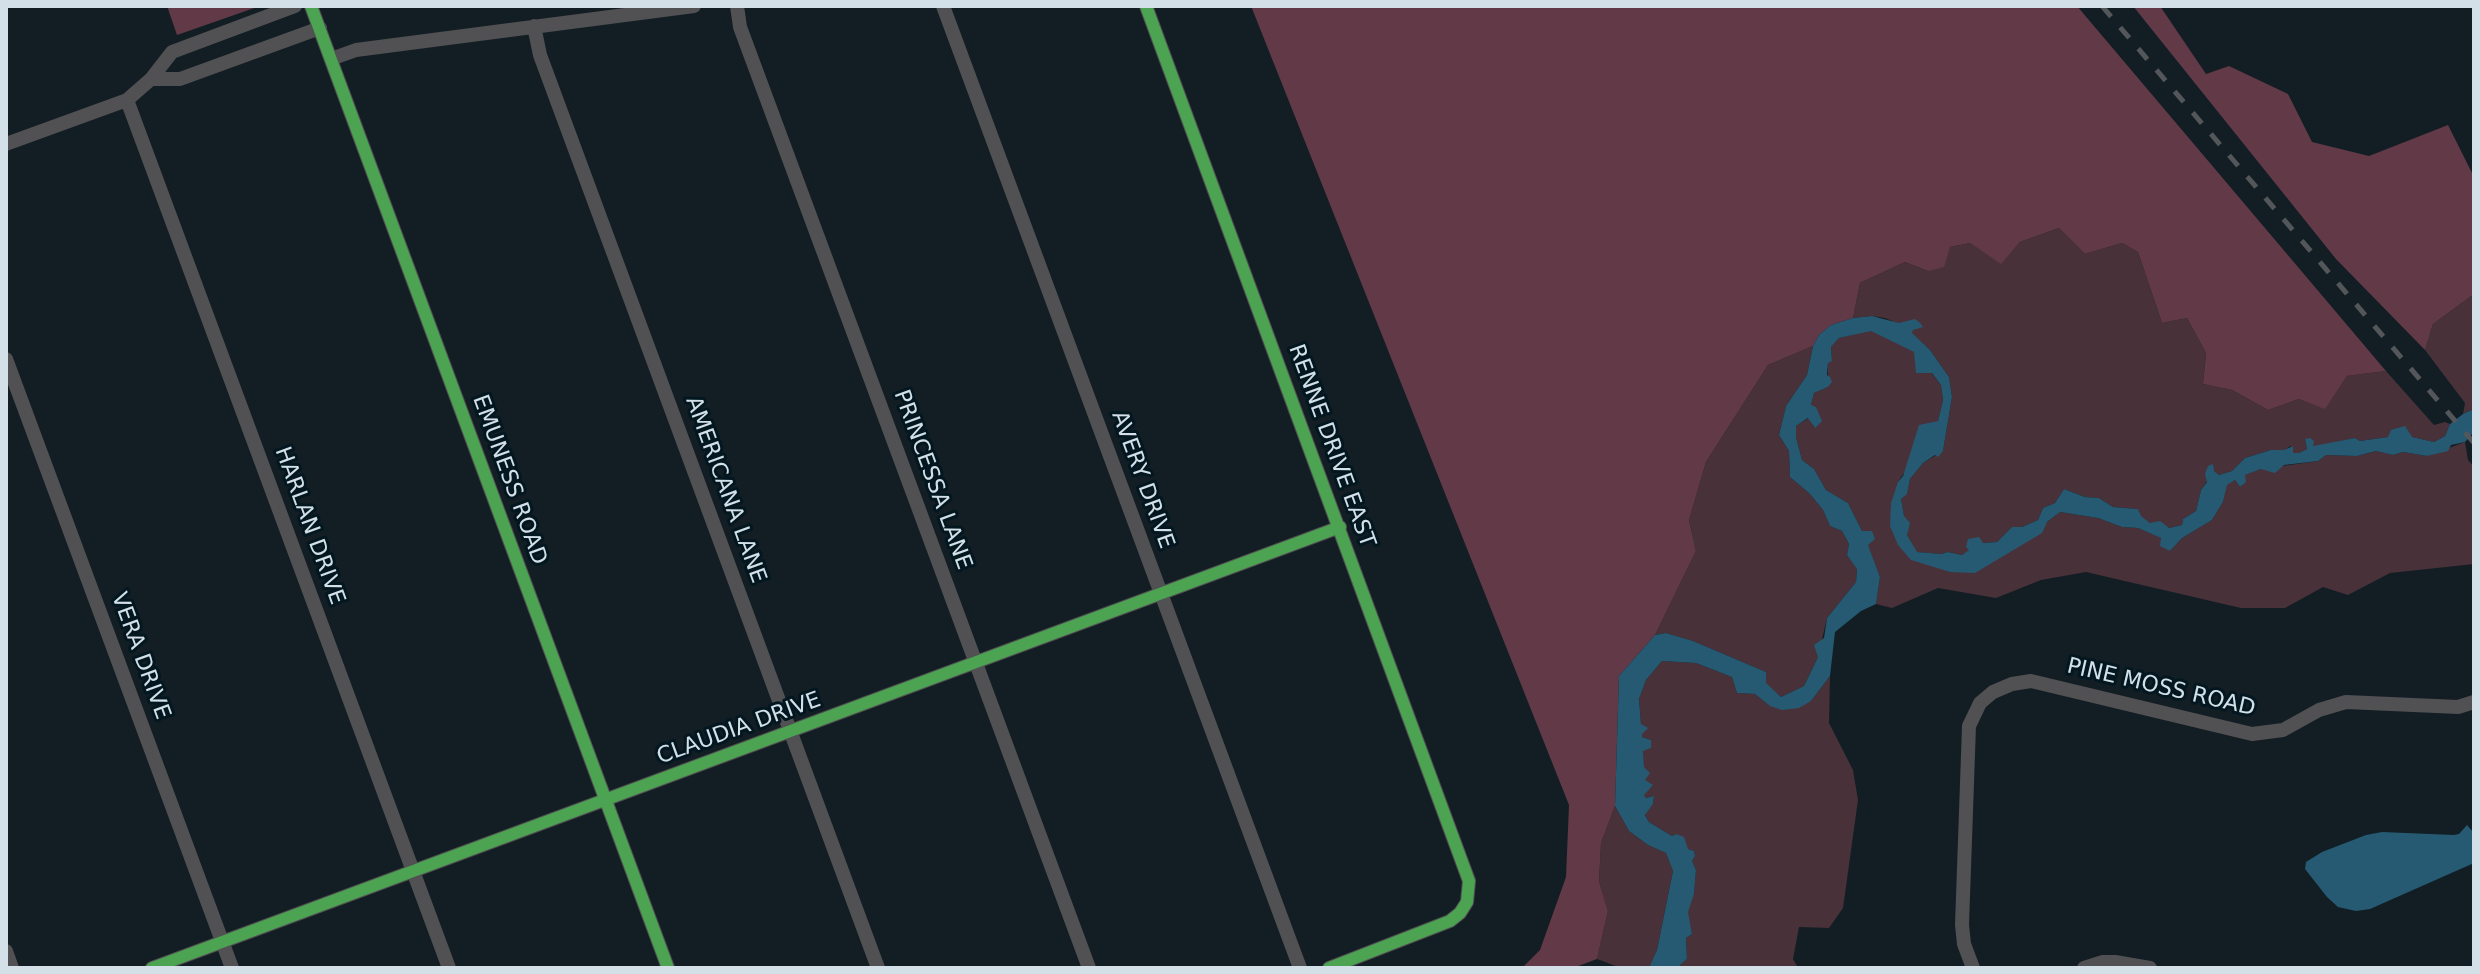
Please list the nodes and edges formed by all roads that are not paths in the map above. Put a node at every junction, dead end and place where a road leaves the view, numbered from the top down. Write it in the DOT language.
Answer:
graph roads {
  1 [pos="295,6"];
  2 [pos="311,6"];
  3 [pos="694,6"];
  4 [pos="737,6"];
  5 [pos="943,6"];
  6 [pos="1146,6"];
  7 [pos="534,26"];
  8 [pos="320,28"];
  9 [pos="331,59"];
  10 [pos="151,79"];
  11 [pos="127,100"];
  12 [pos="6,144"];
  13 [pos="6,359"];
  14 [pos="1340,527"];
  15 [pos="1161,593"];
  16 [pos="976,662"];
  17 [pos="2474,702"];
  18 [pos="790,731"];
  19 [pos="606,799"];
  20 [pos="413,871"];
  21 [pos="222,942"];
  22 [pos="6,951"];
  23 [pos="12,968"];
  24 [pos="152,968"];
  25 [pos="232,968"];
  26 [pos="449,968"];
  27 [pos="668,968"];
  28 [pos="878,968"];
  29 [pos="1089,968"];
  30 [pos="1300,968"];
  31 [pos="1329,968"];
  32 [pos="1973,968"];
  33 [pos="2084,968"];
  34 [pos="2150,968"];
  1 -- 10 [label="street"];
  2 -- 8 [label="street, EMUNESS ROAD"];
  3 -- 7 [label="street"];
  4 -- 16 [label="street, PRINCESSA LANE"];
  5 -- 15 [label="street, AVERY DRIVE"];
  6 -- 14 [label="street, RENNE DRIVE EAST"];
  7 -- 9 [label="street"];
  7 -- 18 [label="street, AMERICANA LANE"];
  8 -- 9 [label="street, EMUNESS ROAD"];
  8 -- 10 [label="street"];
  9 -- 19 [label="street, EMUNESS ROAD"];
  10 -- 11 [label="street"];
  11 -- 12 [label="street"];
  11 -- 20 [label="street, HARLAN DRIVE"];
  13 -- 21 [label="street, VERA DRIVE"];
  14 -- 15 [label="street, CLAUDIA DRIVE"];
  14 -- 31 [label="street, RENNE DRIVE EAST"];
  15 -- 16 [label="street, CLAUDIA DRIVE"];
  15 -- 30 [label="street, AVERY DRIVE"];
  16 -- 18 [label="street, CLAUDIA DRIVE"];
  16 -- 29 [label="street, PRINCESSA LANE"];
  17 -- 32 [label="street, PINE MOSS ROAD"];
  18 -- 19 [label="street, CLAUDIA DRIVE"];
  18 -- 28 [label="street, AMERICANA LANE"];
  19 -- 20 [label="street, CLAUDIA DRIVE"];
  19 -- 27 [label="street, EMUNESS ROAD"];
  20 -- 21 [label="street, CLAUDIA DRIVE"];
  20 -- 26 [label="street, HARLAN DRIVE"];
  21 -- 24 [label="street, CLAUDIA DRIVE"];
  21 -- 25 [label="street, VERA DRIVE"];
  22 -- 23 [label="street"];
  33 -- 34 [label="street"];
}
